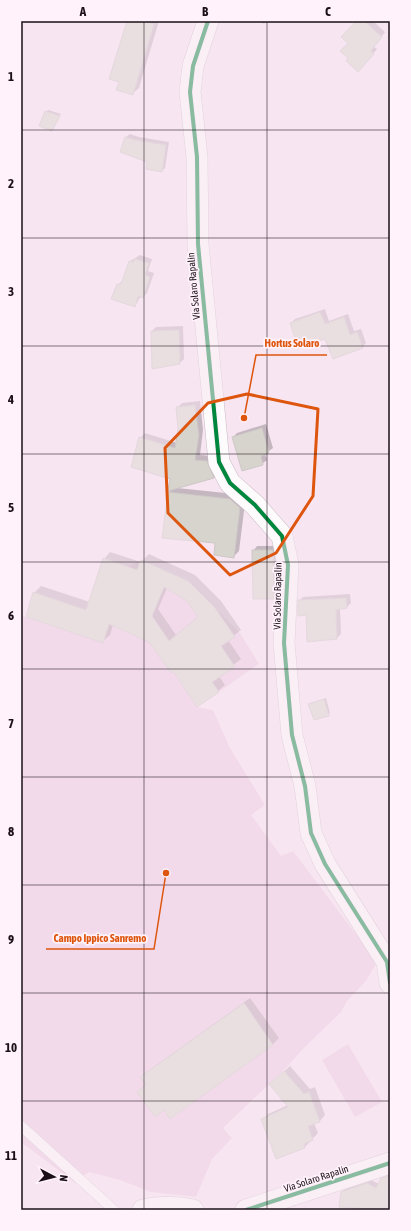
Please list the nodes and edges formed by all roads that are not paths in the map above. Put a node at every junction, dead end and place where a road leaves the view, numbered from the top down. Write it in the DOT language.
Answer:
graph roads {
  1 [pos="208,21"];
  2 [pos="390,983"];
  3 [pos="21,1126"];
  4 [pos="390,1163"];
  5 [pos="114,1210"];
  6 [pos="143,1210"];
  7 [pos="193,1210"];
  8 [pos="246,1210"];
  1 -- 2 [label="street, Via Solaro Rapalin"];
  3 -- 5 [label="lane"];
  4 -- 8 [label="street, Via Solaro Rapalin"];
  6 -- 7 [label="street"];
}
